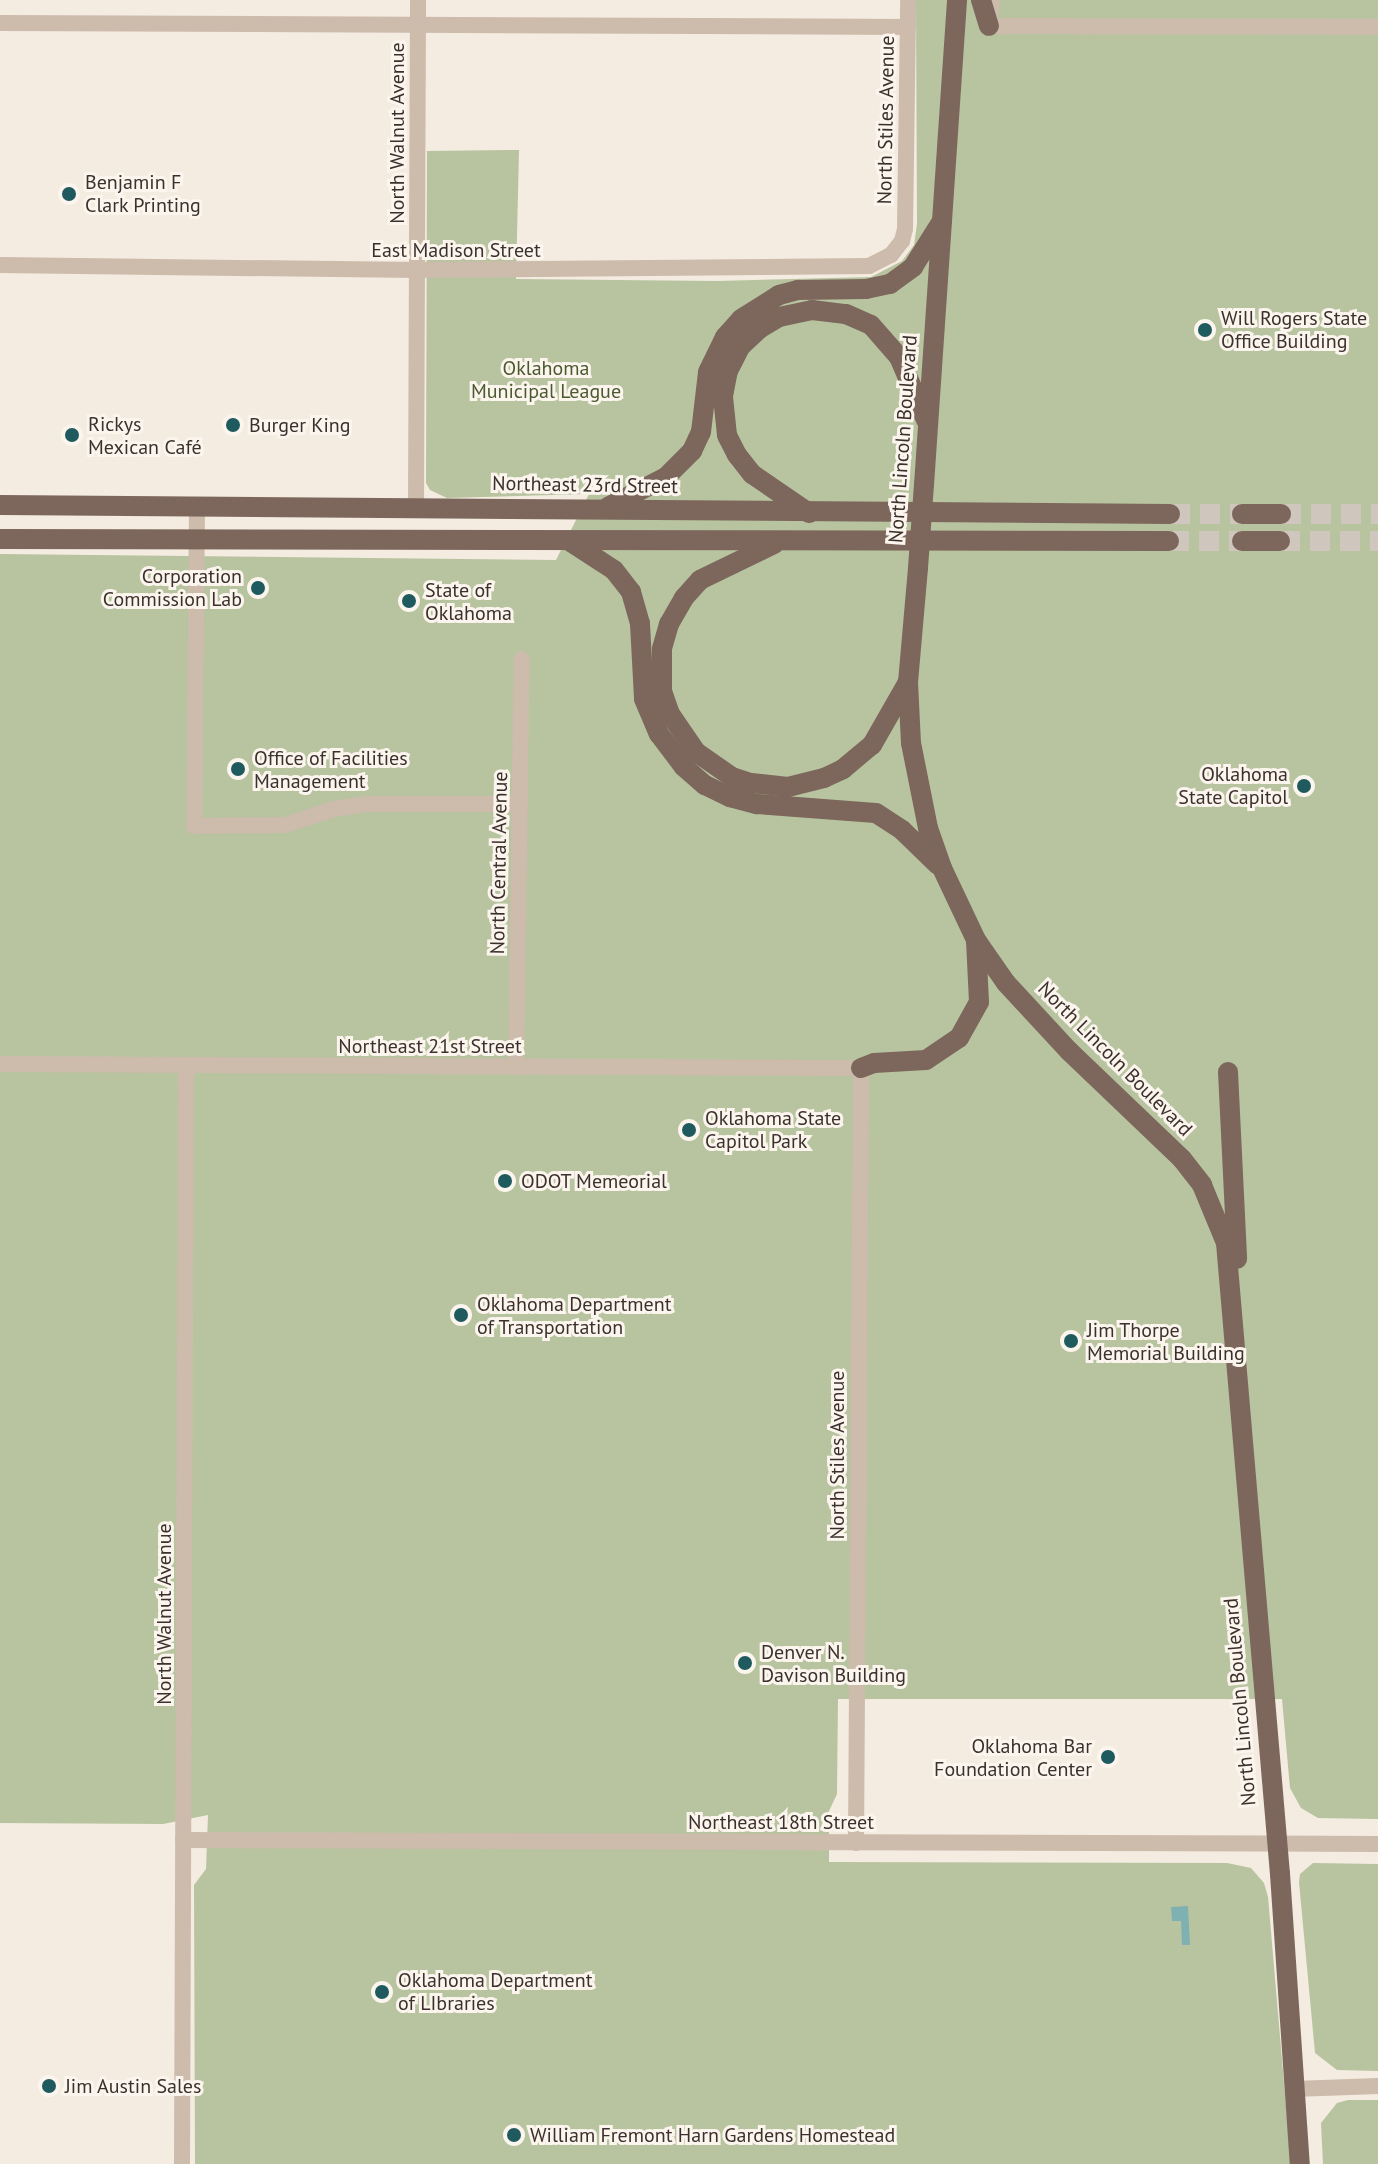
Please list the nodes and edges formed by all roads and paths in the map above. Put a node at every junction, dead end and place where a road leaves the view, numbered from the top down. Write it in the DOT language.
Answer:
graph roads {
  1 [pos="418,0"];
  2 [pos="908,0"];
  3 [pos="957,0"];
  4 [pos="981,0"];
  5 [pos="992,0"];
  6 [pos="0,23"];
  7 [pos="418,25"];
  8 [pos="989,26"];
  9 [pos="908,27"];
  10 [pos="1378,27"];
  11 [pos="942,221"];
  12 [pos="902,241"];
  13 [pos="0,265"];
  14 [pos="417,270"];
  15 [pos="927,423"];
  16 [pos="0,505"];
  17 [pos="197,506"];
  18 [pos="416,506"];
  19 [pos="602,509"];
  20 [pos="809,513"];
  21 [pos="1170,514"];
  22 [pos="1242,514"];
  23 [pos="1281,514"];
  24 [pos="0,539"];
  25 [pos="196,540"];
  26 [pos="568,540"];
  27 [pos="785,540"];
  28 [pos="1169,541"];
  29 [pos="1242,541"];
  30 [pos="1280,541"];
  31 [pos="522,659"];
  32 [pos="908,682"];
  33 [pos="520,804"];
  34 [pos="942,868"];
  35 [pos="976,940"];
  36 [pos="0,1064"];
  37 [pos="186,1065"];
  38 [pos="516,1067"];
  39 [pos="861,1068"];
  40 [pos="1228,1072"];
  41 [pos="1231,1330"];
  42 [pos="183,1840"];
  43 [pos="856,1843"];
  44 [pos="1277,1844"];
  45 [pos="1378,1844"];
  46 [pos="1378,2086"];
  47 [pos="1294,2089"];
  48 [pos="182,2164"];
  49 [pos="1300,2164"];
  1 -- 7 [label="street, North Walnut Avenue"];
  2 -- 9 [label="street, North Stiles Avenue"];
  3 -- 11 [label="main road, North Lincoln Boulevard"];
  4 -- 8 [label="main road"];
  5 -- 8 [label="street"];
  6 -- 7 [label="street"];
  7 -- 9 [label="street"];
  7 -- 14 [label="street, North Walnut Avenue"];
  8 -- 10 [label="street"];
  9 -- 12 [label="street, North Stiles Avenue"];
  11 -- 15 [label="main road, North Lincoln Boulevard"];
  11 -- 19 [label="main road"];
  12 -- 14 [label="street, East Madison Street"];
  13 -- 14 [label="street, East Madison Street"];
  14 -- 18 [label="street, North Walnut Avenue"];
  15 -- 20 [label="main road"];
  15 -- 32 [label="main road, North Lincoln Boulevard, bridge"];
  16 -- 17 [label="main road, Northeast 23rd Street"];
  17 -- 18 [label="main road, Northeast 23rd Street"];
  17 -- 25 [label="street"];
  18 -- 19 [label="main road, Northeast 23rd Street"];
  19 -- 20 [label="main road, Northeast 23rd Street"];
  20 -- 21 [label="main road, Northeast 23rd Street"];
  22 -- 23 [label="main road"];
  24 -- 25 [label="main road"];
  25 -- 26 [label="main road"];
  25 -- 33 [label="street"];
  26 -- 27 [label="main road"];
  26 -- 34 [label="main road"];
  27 -- 28 [label="main road"];
  27 -- 32 [label="main road"];
  29 -- 30 [label="main road"];
  31 -- 33 [label="street, North Central Avenue"];
  32 -- 34 [label="main road, North Lincoln Boulevard"];
  33 -- 38 [label="street, North Central Avenue"];
  34 -- 35 [label="main road, North Lincoln Boulevard"];
  35 -- 39 [label="main road"];
  35 -- 41 [label="main road, North Lincoln Boulevard"];
  36 -- 37 [label="street, Northeast 21st Street"];
  37 -- 38 [label="street, Northeast 21st Street"];
  37 -- 42 [label="street, North Walnut Avenue"];
  38 -- 39 [label="street, Northeast 21st Street"];
  39 -- 43 [label="street, North Stiles Avenue"];
  40 -- 41 [label="main road"];
  41 -- 44 [label="main road, North Lincoln Boulevard"];
  42 -- 43 [label="street, Northeast 18th Street"];
  42 -- 48 [label="street, North Walnut Avenue"];
  43 -- 44 [label="street, Northeast 18th Street"];
  44 -- 45 [label="street, Northeast 18th Street"];
  44 -- 47 [label="main road, North Lincoln Boulevard"];
  46 -- 47 [label="street"];
  47 -- 49 [label="main road, North Lincoln Boulevard"];
}
